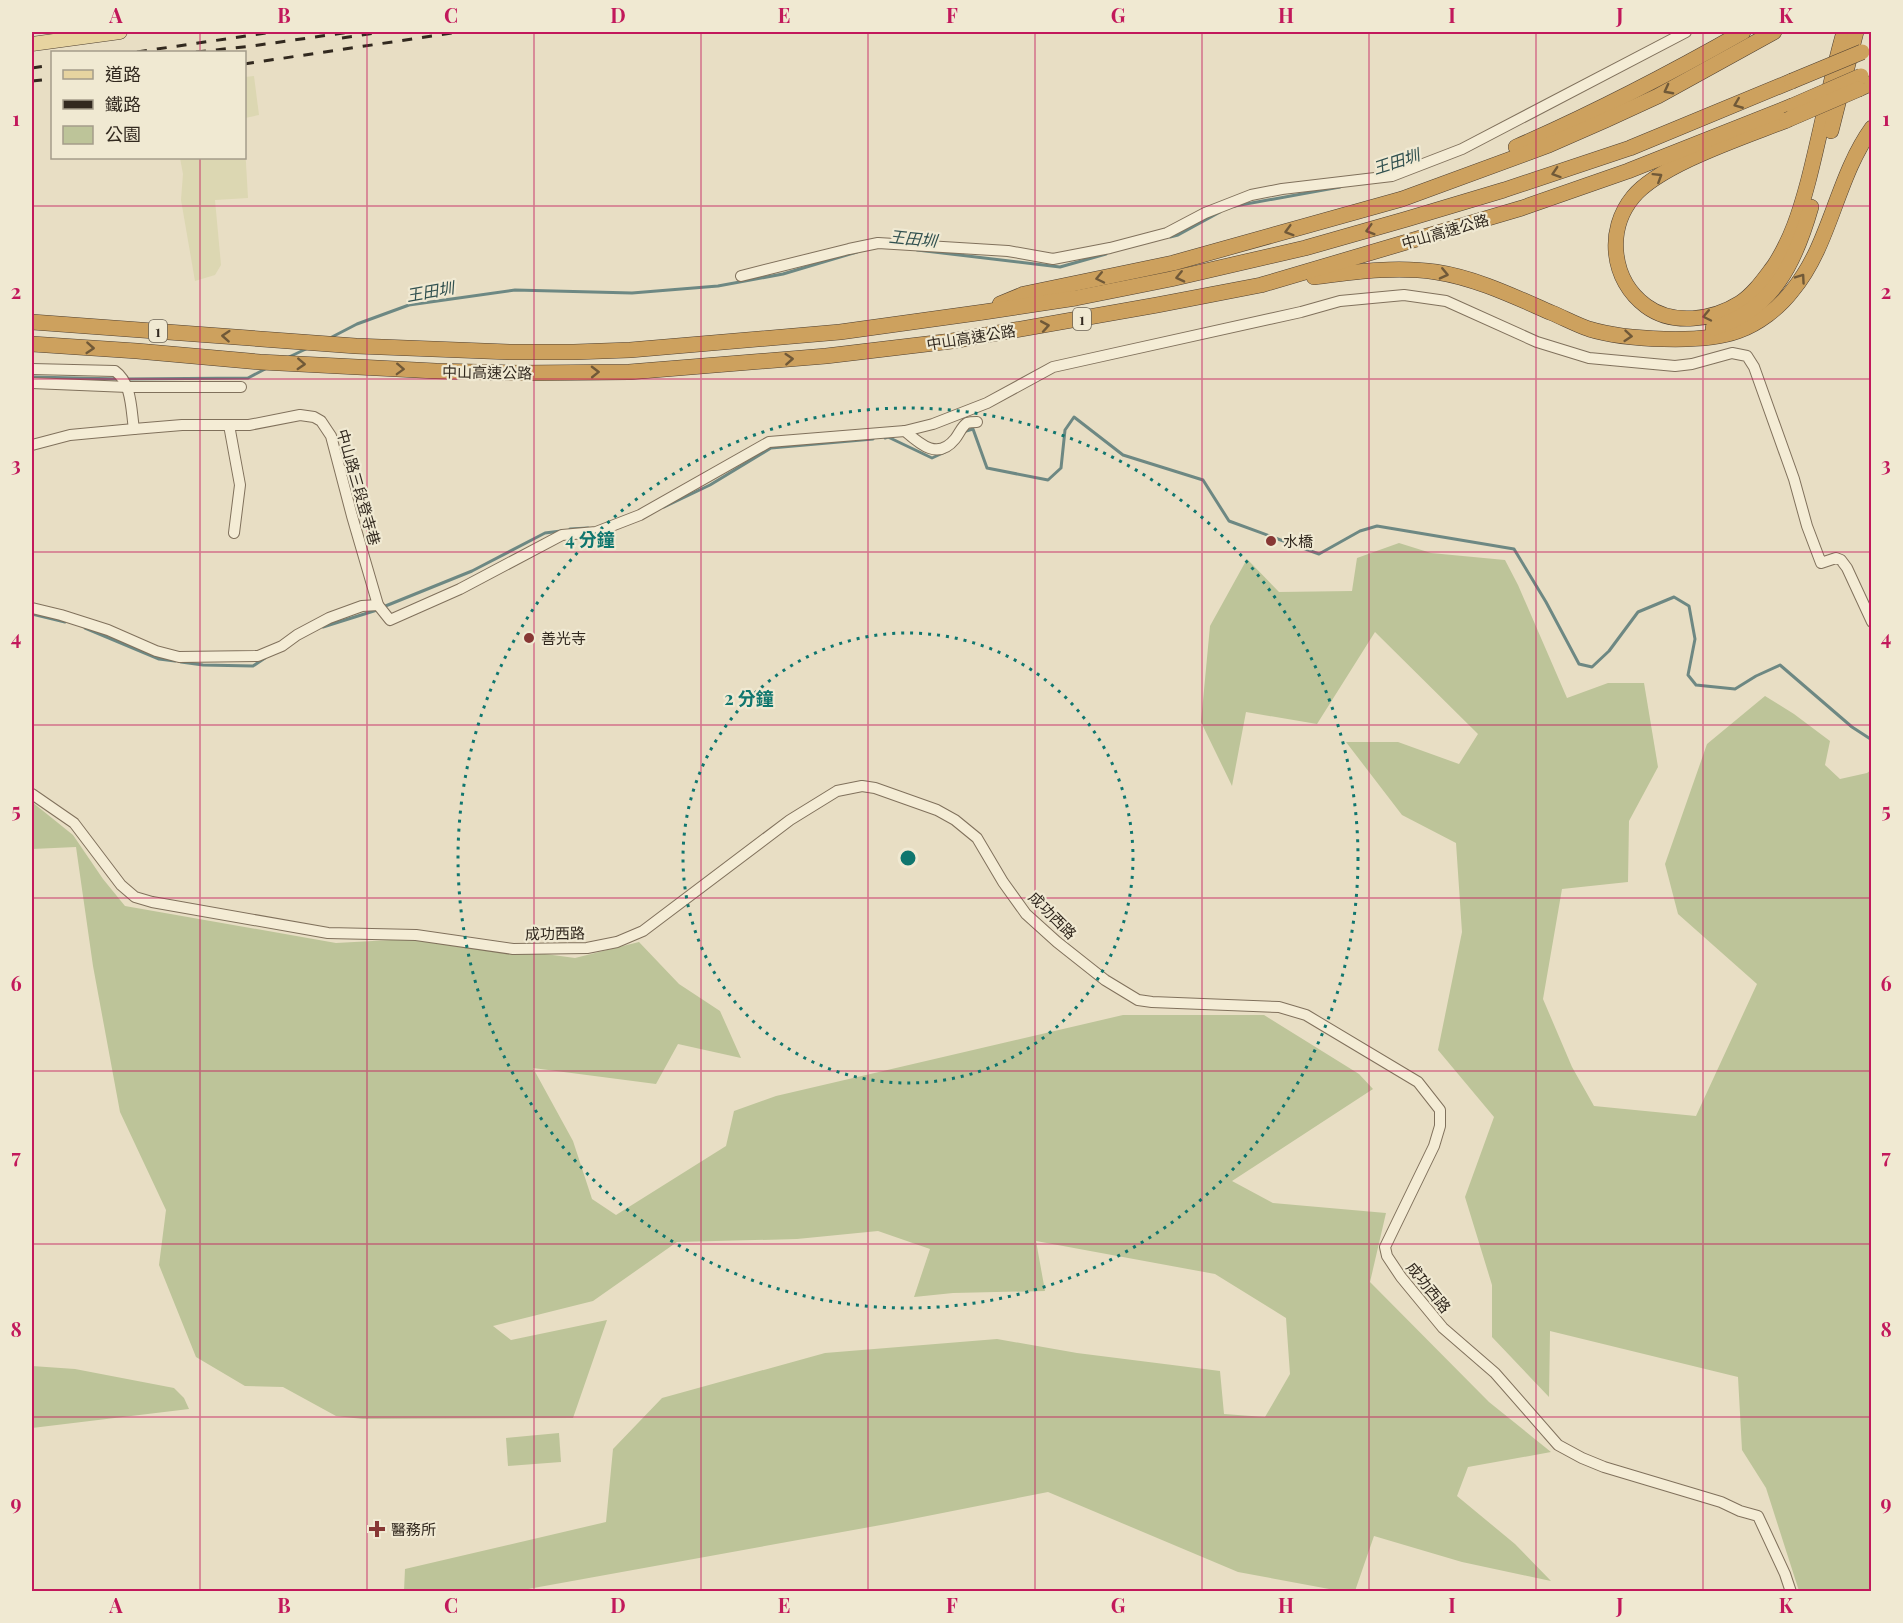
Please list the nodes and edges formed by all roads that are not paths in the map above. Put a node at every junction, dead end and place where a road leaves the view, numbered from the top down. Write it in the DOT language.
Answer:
graph roads {
  1 [pos="120,32"];
  2 [pos="1686,32"];
  3 [pos="1743,32"];
  4 [pos="1774,32"];
  5 [pos="1847,33"];
  6 [pos="32,44"];
  7 [pos="1867,50"];
  8 [pos="1866,80"];
  9 [pos="1790,113"];
  10 [pos="1872,128"];
  11 [pos="1321,222"];
  12 [pos="741,276"];
  13 [pos="1260,285"];
  14 [pos="984,312"];
  15 [pos="32,322"];
  16 [pos="1678,338"];
  17 [pos="32,344"];
  18 [pos="32,369"];
  19 [pos="32,384"];
  20 [pos="128,387"];
  21 [pos="241,387"];
  22 [pos="977,422"];
  23 [pos="229,425"];
  24 [pos="134,429"];
  25 [pos="905,431"];
  26 [pos="32,446"];
  27 [pos="234,533"];
  28 [pos="32,608"];
  29 [pos="379,608"];
  30 [pos="1872,622"];
  31 [pos="32,794"];
  32 [pos="1791,1592"];
  1 -- 6 [label="main road"];
  2 -- 12 [label="street"];
  3 -- 11 [label="highway"];
  4 -- 11 [label="highway, one-way"];
  5 -- 9 [label="highway, one-way"];
  5 -- 16 [label="highway"];
  7 -- 14 [label="highway, 中山高速公路 / 1, one-way, bridge"];
  8 -- 9 [label="highway, 中山高速公路 / 1, bridge"];
  9 -- 13 [label="highway, 中山高速公路 / 1"];
  16 -- 10 [label="highway, one-way"];
  11 -- 14 [label="highway, one-way"];
  13 -- 16 [label="highway, one-way"];
  17 -- 13 [label="highway, 中山高速公路 / 1, one-way"];
  14 -- 15 [label="highway, 中山高速公路 / 1, one-way"];
  18 -- 20 [label="street"];
  19 -- 20 [label="street"];
  20 -- 21 [label="street"];
  20 -- 24 [label="street"];
  22 -- 25 [label="street"];
  23 -- 24 [label="street, 中山路三段登寺巷"];
  23 -- 27 [label="street"];
  23 -- 29 [label="street, 中山路三段登寺巷"];
  24 -- 26 [label="street, 中山路三段登寺巷"];
  25 -- 29 [label="street"];
  25 -- 30 [label="street"];
  28 -- 29 [label="street"];
  31 -- 32 [label="street, 成功西路"];
}
